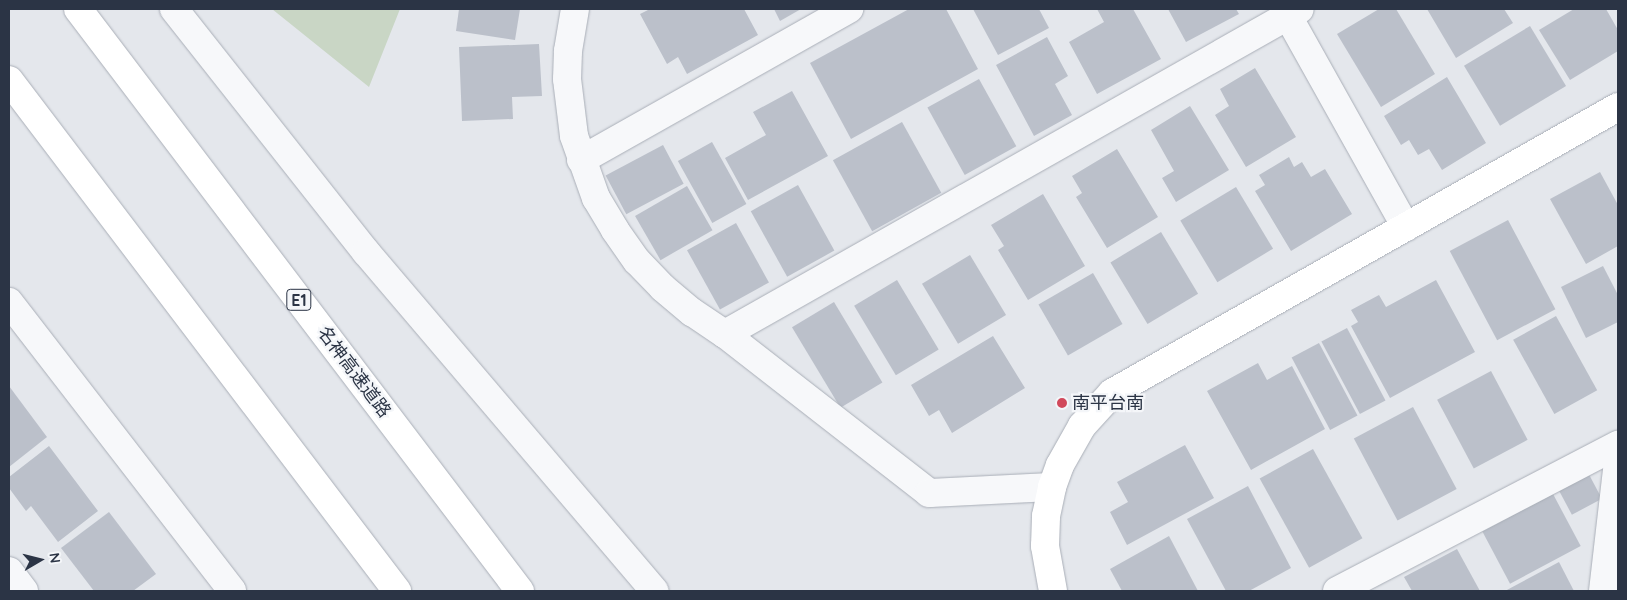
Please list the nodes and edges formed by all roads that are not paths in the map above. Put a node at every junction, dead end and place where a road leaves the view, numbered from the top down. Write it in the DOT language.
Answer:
graph roads {
  1 [pos="78,9"];
  2 [pos="174,9"];
  3 [pos="575,9"];
  4 [pos="849,9"];
  5 [pos="1291,11"];
  6 [pos="9,80"];
  7 [pos="1618,107"];
  8 [pos="581,160"];
  9 [pos="1406,227"];
  10 [pos="9,302"];
  11 [pos="725,334"];
  12 [pos="1618,445"];
  13 [pos="1618,462"];
  14 [pos="1052,487"];
  15 [pos="9,572"];
  16 [pos="24,591"];
  17 [pos="232,591"];
  18 [pos="397,591"];
  19 [pos="520,591"];
  20 [pos="655,591"];
  21 [pos="1053,591"];
  22 [pos="1337,591"];
  23 [pos="1603,591"];
  1 -- 19 [label="main road, 名神高速道路 / E1"];
  2 -- 20 [label="street"];
  3 -- 8 [label="street"];
  4 -- 8 [label="street"];
  5 -- 9 [label="street"];
  5 -- 11 [label="street"];
  6 -- 18 [label="main road"];
  7 -- 9 [label="main road"];
  8 -- 11 [label="street"];
  9 -- 14 [label="main road"];
  10 -- 17 [label="street"];
  11 -- 14 [label="street"];
  12 -- 22 [label="street"];
  13 -- 23 [label="street"];
  14 -- 21 [label="main road"];
  15 -- 16 [label="street"];
}
